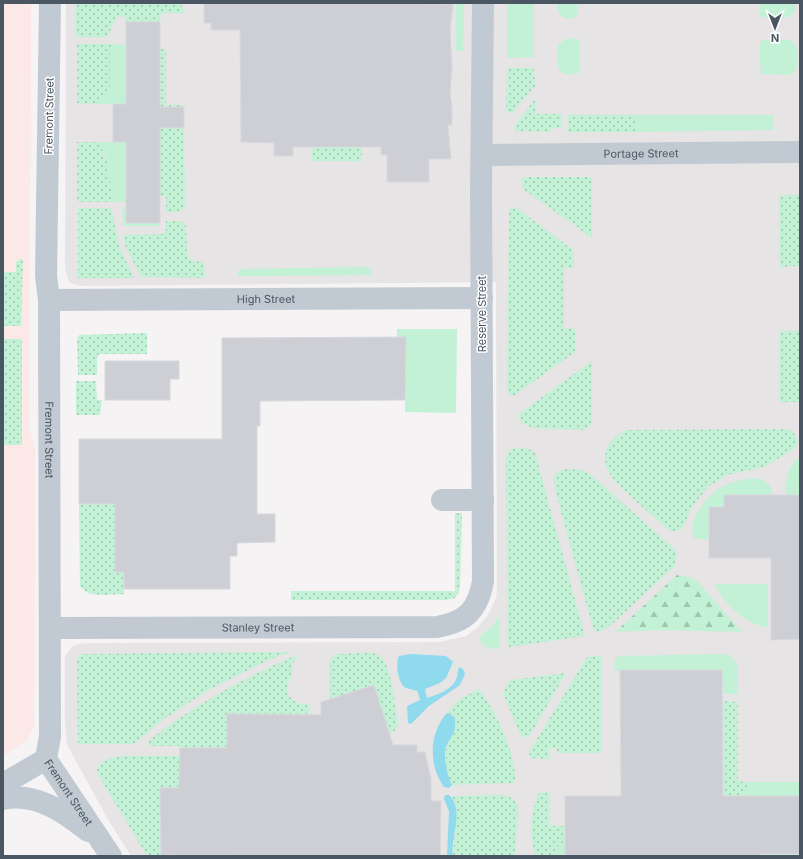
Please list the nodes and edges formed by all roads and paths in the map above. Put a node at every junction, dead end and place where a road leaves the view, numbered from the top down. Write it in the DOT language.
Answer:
graph roads {
  1 [pos="50,3"];
  2 [pos="483,3"];
  3 [pos="800,152"];
  4 [pos="482,155"];
  5 [pos="482,298"];
  6 [pos="49,300"];
  7 [pos="442,500"];
  8 [pos="482,500"];
  9 [pos="464,618"];
  10 [pos="50,628"];
  11 [pos="46,759"];
  12 [pos="3,784"];
  13 [pos="3,799"];
  14 [pos="107,850"];
  1 -- 6 [label="street, Fremont Street"];
  2 -- 4 [label="street, Reserve Street"];
  3 -- 4 [label="street, Portage Street"];
  4 -- 5 [label="street, Reserve Street"];
  5 -- 6 [label="street, High Street"];
  5 -- 8 [label="street, Reserve Street"];
  6 -- 10 [label="street, Fremont Street"];
  7 -- 8 [label="street"];
  8 -- 9 [label="street, Reserve Street"];
  9 -- 10 [label="street, Stanley Street"];
  10 -- 11 [label="street, Fremont Street"];
  11 -- 12 [label="street"];
  11 -- 14 [label="street, Fremont Street"];
  13 -- 14 [label="street"];
}
